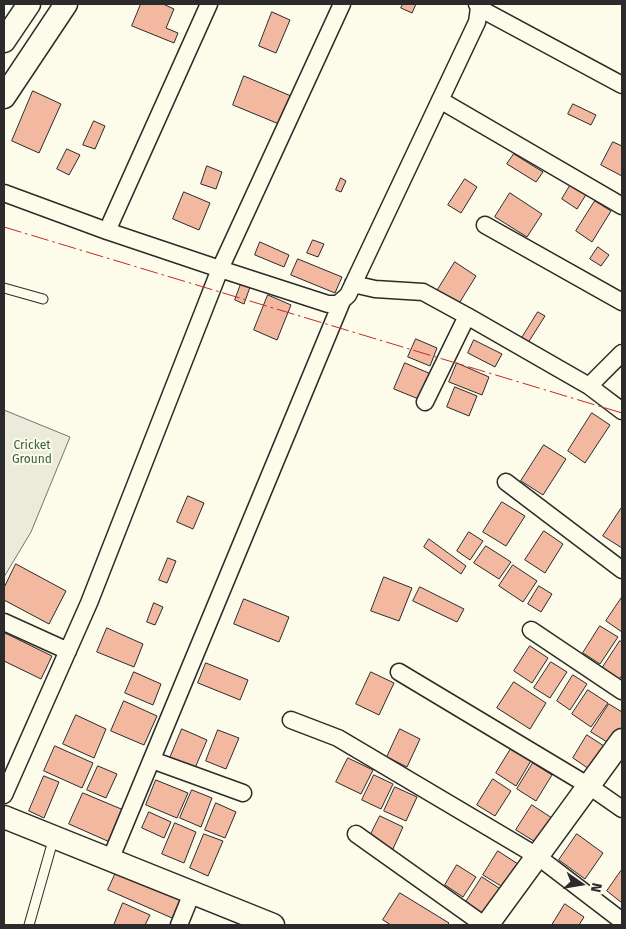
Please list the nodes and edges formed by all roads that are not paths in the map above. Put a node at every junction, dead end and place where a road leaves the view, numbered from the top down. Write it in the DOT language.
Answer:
graph roads {
  1 [pos="29,4"];
  2 [pos="66,4"];
  3 [pos="209,4"];
  4 [pos="342,4"];
  5 [pos="480,5"];
  6 [pos="4,41"];
  7 [pos="622,85"];
  8 [pos="4,96"];
  9 [pos="440,100"];
  10 [pos="4,193"];
  11 [pos="622,206"];
  12 [pos="485,225"];
  13 [pos="107,230"];
  14 [pos="220,269"];
  15 [pos="353,284"];
  16 [pos="4,288"];
  17 [pos="43,299"];
  18 [pos="342,301"];
  19 [pos="622,302"];
  20 [pos="468,316"];
  21 [pos="622,353"];
  22 [pos="589,386"];
  23 [pos="425,402"];
  24 [pos="622,411"];
  25 [pos="506,482"];
  26 [pos="622,570"];
  27 [pos="4,622"];
  28 [pos="531,630"];
  29 [pos="68,651"];
  30 [pos="399,672"];
  31 [pos="622,691"];
  32 [pos="291,720"];
  33 [pos="622,740"];
  34 [pos="152,760"];
  35 [pos="589,786"];
  36 [pos="244,793"];
  37 [pos="4,795"];
  38 [pos="622,810"];
  39 [pos="4,818"];
  40 [pos="356,834"];
  41 [pos="54,837"];
  42 [pos="538,856"];
  43 [pos="110,860"];
  44 [pos="192,893"];
  45 [pos="622,921"];
  46 [pos="29,925"];
  47 [pos="179,925"];
  48 [pos="273,925"];
  49 [pos="486,925"];
  1 -- 6 [label="street"];
  2 -- 8 [label="street"];
  3 -- 13 [label="street"];
  4 -- 14 [label="street"];
  5 -- 7 [label="street"];
  5 -- 9 [label="street"];
  9 -- 11 [label="street"];
  9 -- 15 [label="street"];
  10 -- 13 [label="street"];
  12 -- 19 [label="street"];
  13 -- 14 [label="street"];
  14 -- 18 [label="street"];
  14 -- 29 [label="street"];
  15 -- 18 [label="street"];
  15 -- 20 [label="street"];
  16 -- 17 [label="lane"];
  18 -- 34 [label="street"];
  20 -- 22 [label="street"];
  20 -- 23 [label="street"];
  21 -- 22 [label="street"];
  22 -- 24 [label="street"];
  25 -- 26 [label="street"];
  27 -- 29 [label="street"];
  28 -- 31 [label="street"];
  29 -- 37 [label="street"];
  30 -- 35 [label="street"];
  32 -- 42 [label="street"];
  33 -- 35 [label="street"];
  34 -- 36 [label="street"];
  34 -- 43 [label="street"];
  35 -- 38 [label="street"];
  35 -- 42 [label="street"];
  39 -- 41 [label="street"];
  40 -- 49 [label="street"];
  41 -- 43 [label="street"];
  41 -- 46 [label="lane"];
  42 -- 45 [label="street"];
  42 -- 49 [label="street"];
  43 -- 44 [label="street"];
  44 -- 47 [label="street"];
  44 -- 48 [label="street"];
}
